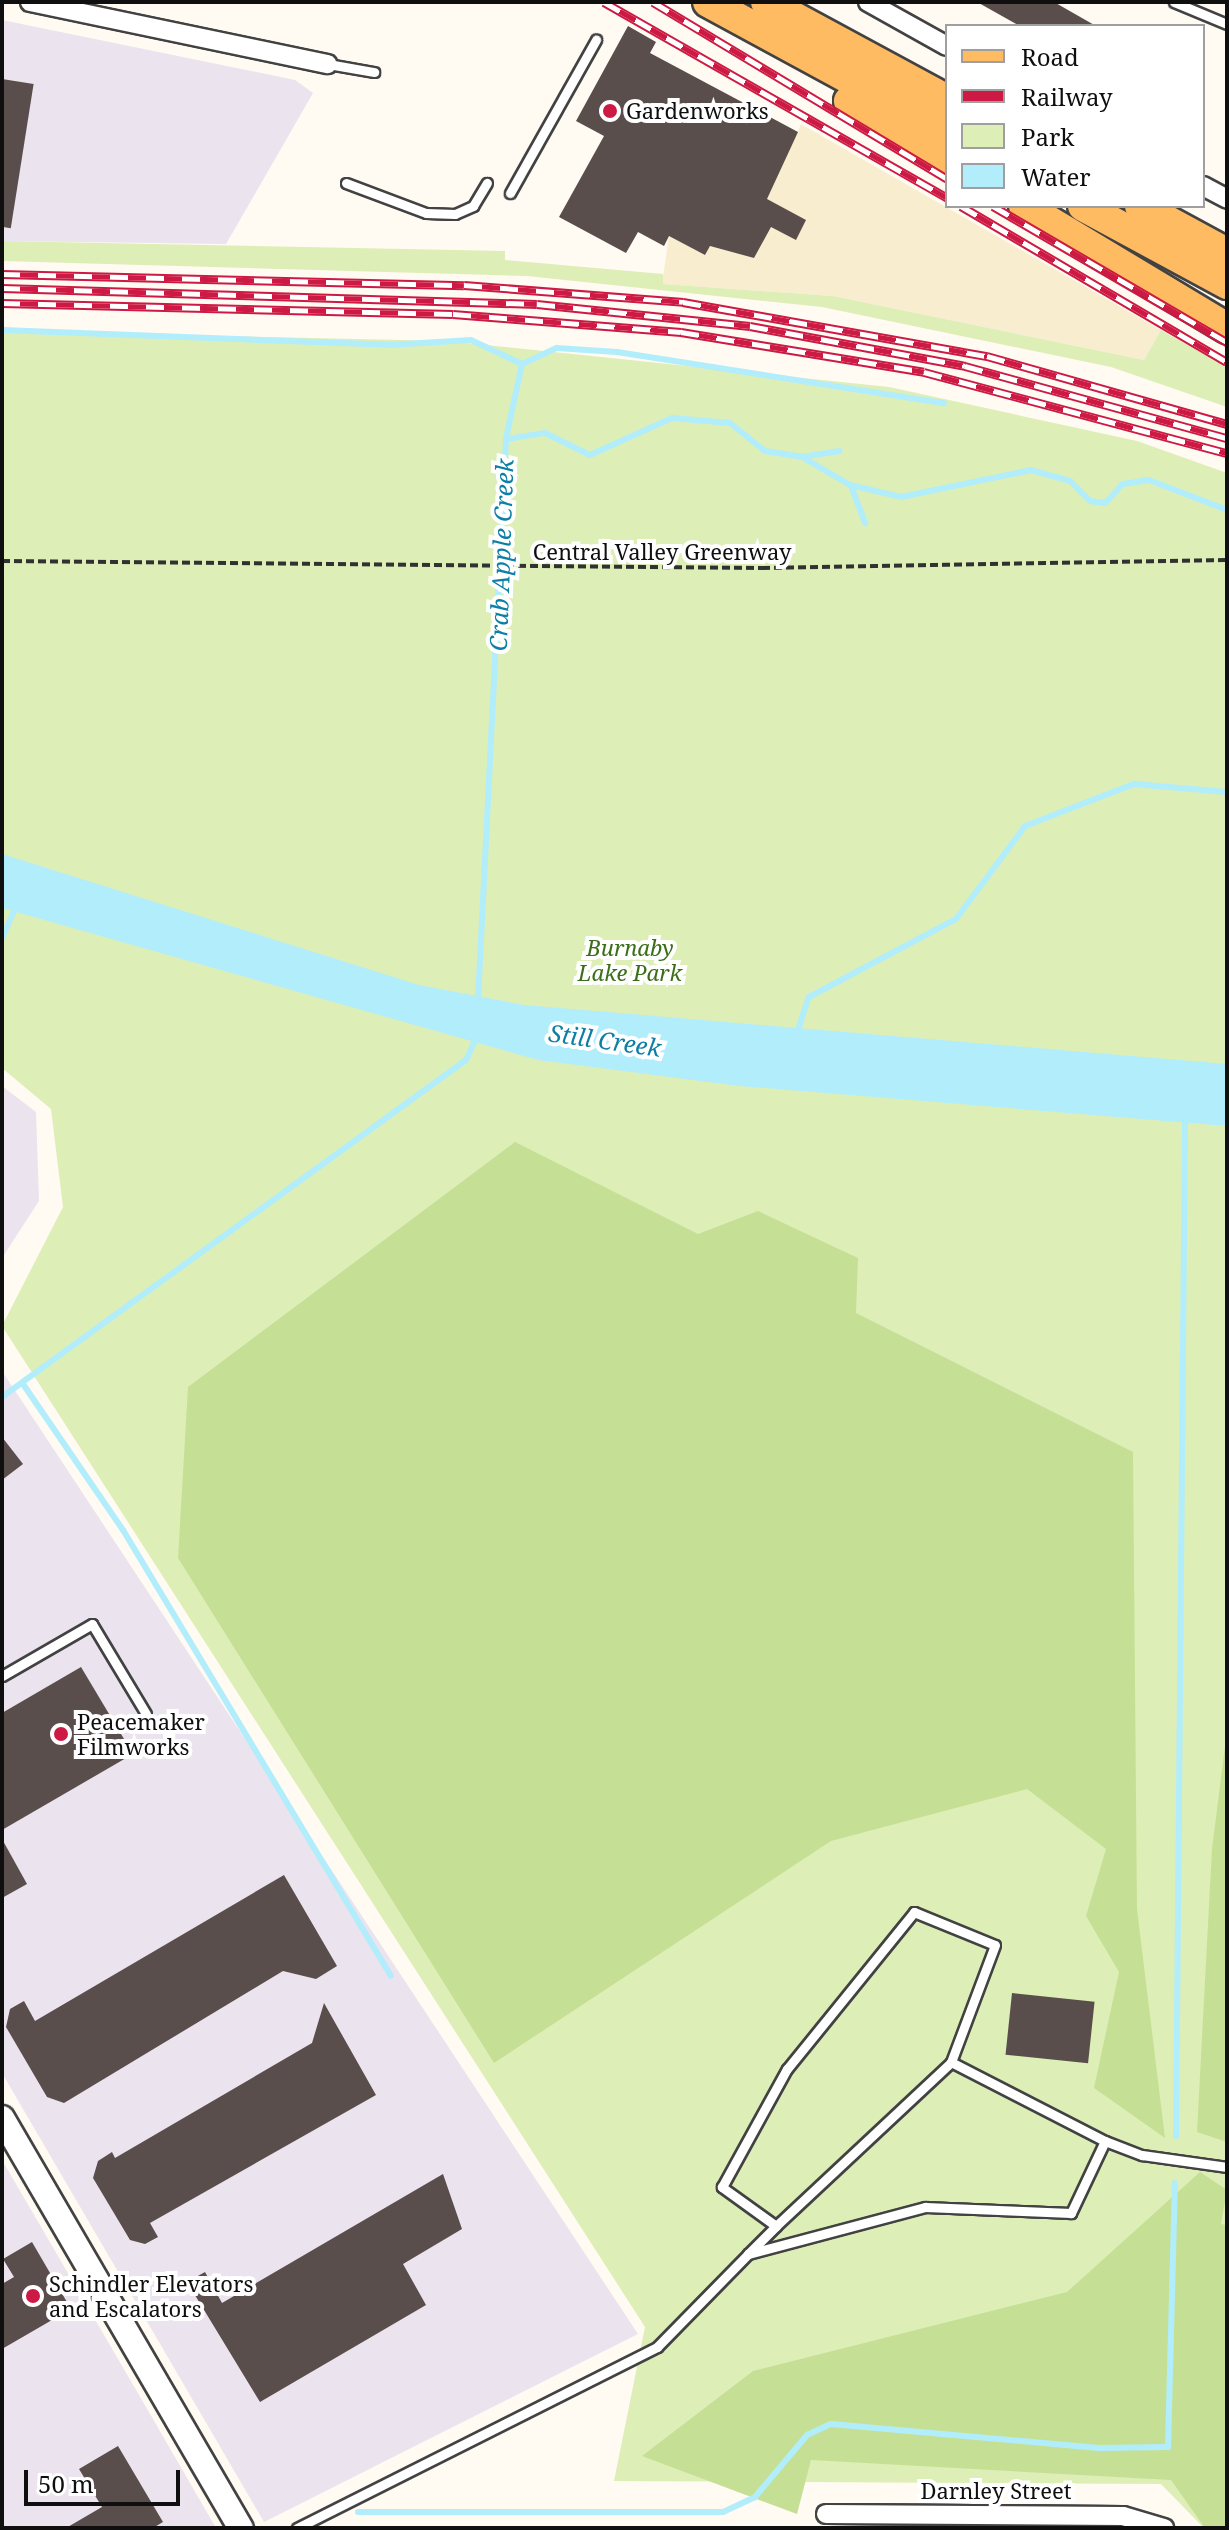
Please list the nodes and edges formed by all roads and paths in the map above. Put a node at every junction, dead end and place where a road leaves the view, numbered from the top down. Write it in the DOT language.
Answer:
graph roads {
  1 [pos="30,2"];
  2 [pos="708,2"];
  3 [pos="766,2"];
  4 [pos="868,2"];
  5 [pos="1174,2"];
  6 [pos="1227,24"];
  7 [pos="774,38"];
  8 [pos="596,40"];
  9 [pos="945,45"];
  10 [pos="328,64"];
  11 [pos="374,72"];
  12 [pos="945,99"];
  13 [pos="945,131"];
  14 [pos="945,159"];
  15 [pos="346,183"];
  16 [pos="487,183"];
  17 [pos="1205,187"];
  18 [pos="510,193"];
  19 [pos="1227,199"];
  20 [pos="1027,208"];
  21 [pos="1087,208"];
  22 [pos="1144,208"];
  23 [pos="1227,253"];
  24 [pos="1227,284"];
  25 [pos="1227,328"];
  26 [pos="1227,560"];
  27 [pos="2,561"];
  28 [pos="2,1676"];
  29 [pos="146,1714"];
  30 [pos="951,2062"];
  31 [pos="2,2118"];
  32 [pos="1105,2141"];
  33 [pos="1227,2167"];
  34 [pos="776,2226"];
  35 [pos="748,2254"];
  36 [pos="826,2514"];
  37 [pos="241,2528"];
  38 [pos="297,2528"];
  39 [pos="1164,2528"];
  1 -- 10 [label="street"];
  2 -- 7 [label="main road"];
  3 -- 12 [label="main road"];
  4 -- 9 [label="street"];
  5 -- 6 [label="lane"];
  7 -- 13 [label="main road"];
  7 -- 14 [label="main road"];
  8 -- 18 [label="lane"];
  10 -- 11 [label="lane"];
  15 -- 16 [label="lane"];
  17 -- 19 [label="street"];
  20 -- 25 [label="main road"];
  21 -- 24 [label="main road"];
  22 -- 23 [label="main road"];
  26 -- 27 [label="path, Central Valley Greenway"];
  28 -- 29 [label="lane"];
  30 -- 32 [label="lane"];
  30 -- 34 [label="lane"];
  30 -- 34 [label="lane"];
  31 -- 37 [label="street"];
  32 -- 33 [label="lane"];
  32 -- 35 [label="lane"];
  34 -- 35 [label="lane"];
  35 -- 38 [label="lane"];
  36 -- 39 [label="street, Darnley Street"];
}
